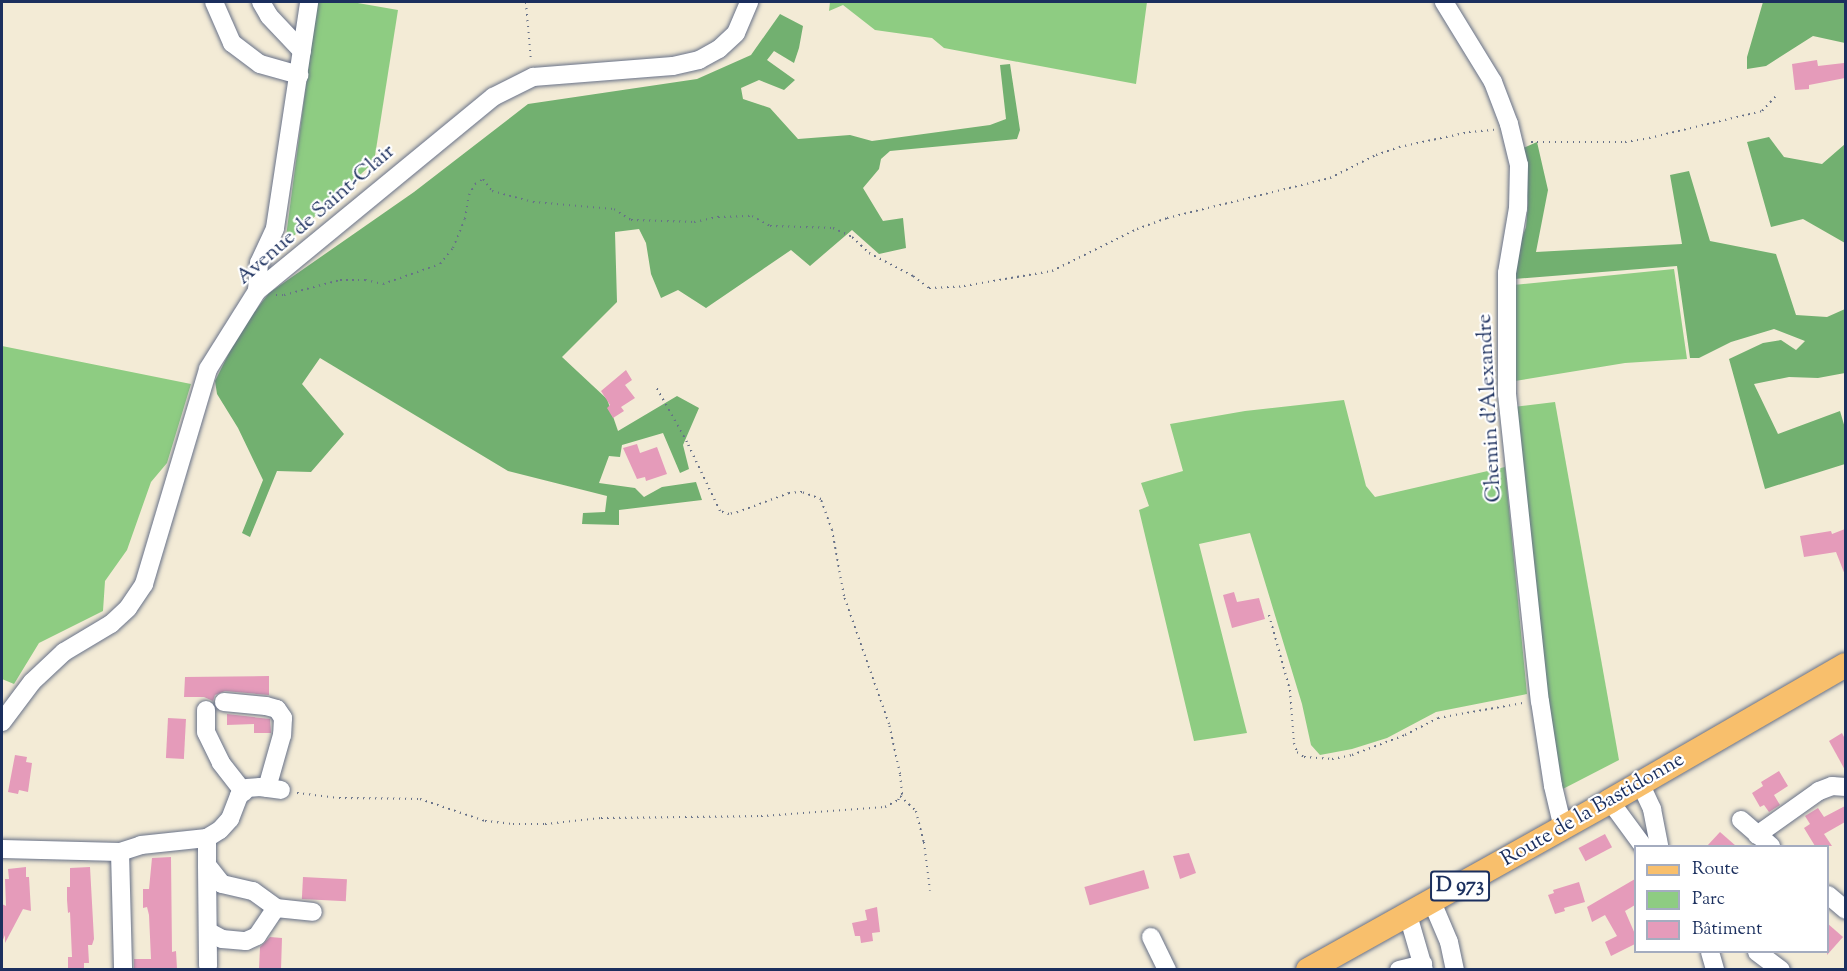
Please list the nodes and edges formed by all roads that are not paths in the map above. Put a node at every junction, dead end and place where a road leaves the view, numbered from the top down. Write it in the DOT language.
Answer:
graph roads {
  1 [pos="214,2"];
  2 [pos="261,2"];
  3 [pos="309,2"];
  4 [pos="749,2"];
  5 [pos="1444,2"];
  6 [pos="302,51"];
  7 [pos="298,75"];
  8 [pos="263,286"];
  9 [pos="1845,664"];
  10 [pos="224,702"];
  11 [pos="206,710"];
  12 [pos="2,722"];
  13 [pos="1640,783"];
  14 [pos="1845,787"];
  15 [pos="244,792"];
  16 [pos="1610,801"];
  17 [pos="1741,820"];
  18 [pos="1563,828"];
  19 [pos="207,838"];
  20 [pos="1764,841"];
  21 [pos="1642,845"];
  22 [pos="1659,845"];
  23 [pos="2,849"];
  24 [pos="120,852"];
  25 [pos="207,865"];
  26 [pos="1829,896"];
  27 [pos="1432,902"];
  28 [pos="276,908"];
  29 [pos="1845,910"];
  30 [pos="313,912"];
  31 [pos="1408,915"];
  32 [pos="209,933"];
  33 [pos="1151,937"];
  34 [pos="1710,953"];
  35 [pos="1760,953"];
  36 [pos="208,966"];
  37 [pos="1424,967"];
  38 [pos="123,969"];
  39 [pos="1167,969"];
  40 [pos="1308,969"];
  41 [pos="1399,969"];
  42 [pos="1455,969"];
  43 [pos="1714,969"];
  44 [pos="1781,969"];
  1 -- 7 [label="street"];
  2 -- 6 [label="street"];
  3 -- 6 [label="street"];
  4 -- 8 [label="street, Avenue de Saint-Clair"];
  5 -- 18 [label="street, Chemin d'Alexandre"];
  6 -- 7 [label="street"];
  7 -- 8 [label="street"];
  8 -- 12 [label="street, Avenue de Saint-Clair"];
  9 -- 13 [label="main road, Route de la Bastidonne / D 973"];
  10 -- 15 [label="street"];
  11 -- 15 [label="street"];
  13 -- 16 [label="main road, Route de la Bastidonne / D 973"];
  13 -- 22 [label="street"];
  14 -- 20 [label="street"];
  15 -- 19 [label="street"];
  16 -- 18 [label="main road, Route de la Bastidonne / D 973"];
  16 -- 21 [label="street"];
  17 -- 20 [label="street"];
  18 -- 27 [label="main road, Route de la Bastidonne / D 973"];
  19 -- 24 [label="street"];
  19 -- 25 [label="street"];
  23 -- 24 [label="street"];
  24 -- 38 [label="street"];
  25 -- 28 [label="street"];
  25 -- 32 [label="street"];
  26 -- 29 [label="street"];
  27 -- 31 [label="main road, Route de la Bastidonne / D 973"];
  27 -- 42 [label="street"];
  28 -- 30 [label="street"];
  28 -- 32 [label="street"];
  31 -- 37 [label="street"];
  31 -- 40 [label="main road, Route de la Bastidonne / D 973"];
  32 -- 36 [label="street"];
  33 -- 39 [label="street"];
  34 -- 43 [label="street"];
  35 -- 44 [label="street"];
  37 -- 41 [label="street"];
}
